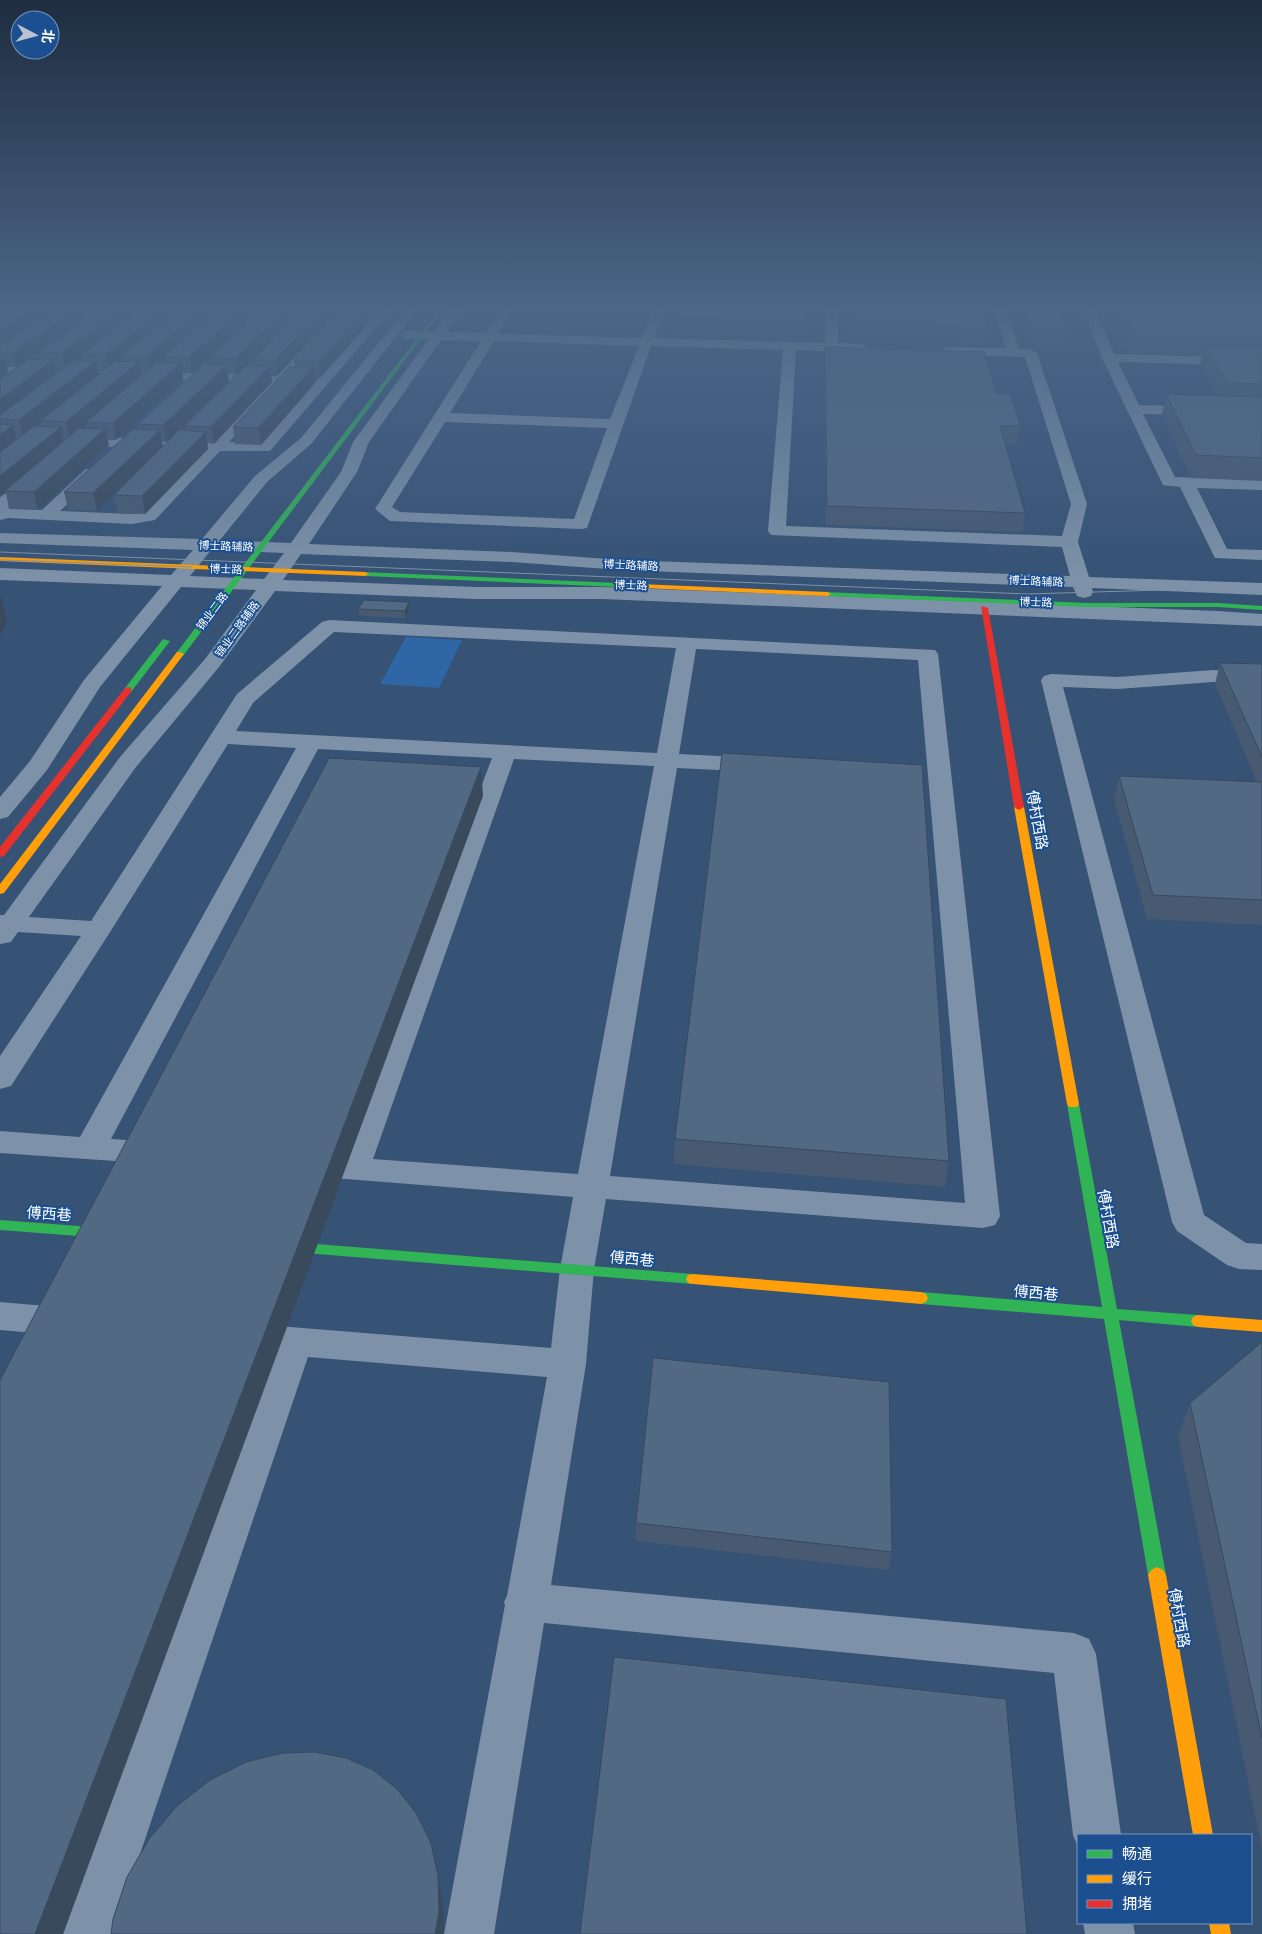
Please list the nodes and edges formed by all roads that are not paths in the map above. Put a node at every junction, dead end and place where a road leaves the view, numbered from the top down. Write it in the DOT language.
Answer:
graph roads {
  1 [pos="264,398"];
  2 [pos="309,398"];
  3 [pos="346,398"];
  4 [pos="361,398"];
  5 [pos="382,398"];
  6 [pos="451,398"];
  7 [pos="625,398"];
  8 [pos="786,398"];
  9 [pos="1045,398"];
  10 [pos="1129,398"];
  11 [pos="1134,409"];
  12 [pos="1262,413"];
  13 [pos="440,417"];
  14 [pos="616,424"];
  15 [pos="44,428"];
  16 [pos="90,429"];
  17 [pos="139,430"];
  18 [pos="187,431"];
  19 [pos="0,438"];
  20 [pos="29,439"];
  21 [pos="76,441"];
  22 [pos="125,443"];
  23 [pos="174,444"];
  24 [pos="218,446"];
  25 [pos="15,451"];
  26 [pos="63,453"];
  27 [pos="161,458"];
  28 [pos="49,465"];
  29 [pos="1186,482"];
  30 [pos="1262,485"];
  31 [pos="114,504"];
  32 [pos="0,506"];
  33 [pos="46,515"];
  34 [pos="0,516"];
  35 [pos="101,517"];
  36 [pos="0,538"];
  37 [pos="1069,542"];
  38 [pos="0,550"];
  39 [pos="1262,556"];
  40 [pos="197,557"];
  41 [pos="0,559"];
  42 [pos="241,559"];
  43 [pos="282,566"];
  44 [pos="0,574"];
  45 [pos="176,582"];
  46 [pos="1082,587"];
  47 [pos="1262,589"];
  48 [pos="1262,599"];
  49 [pos="984,608"];
  50 [pos="1262,608"];
  51 [pos="1262,620"];
  52 [pos="176,628"];
  53 [pos="687,644"];
  54 [pos="1262,678"];
  55 [pos="220,737"];
  56 [pos="310,742"];
  57 [pos="505,752"];
  58 [pos="666,760"];
  59 [pos="784,766"];
  60 [pos="0,812"];
  61 [pos="0,854"];
  62 [pos="0,891"];
  63 [pos="4,929"];
  64 [pos="99,929"];
  65 [pos="0,1079"];
  66 [pos="0,1142"];
  67 [pos="90,1148"];
  68 [pos="188,1156"];
  69 [pos="276,1162"];
  70 [pos="354,1168"];
  71 [pos="592,1187"];
  72 [pos="0,1225"];
  73 [pos="129,1235"];
  74 [pos="268,1246"];
  75 [pos="1262,1258"];
  76 [pos="577,1269"];
  77 [pos="1110,1314"];
  78 [pos="0,1316"];
  79 [pos="36,1319"];
  80 [pos="103,1325"];
  81 [pos="1262,1326"];
  82 [pos="247,1338"];
  83 [pos="295,1342"];
  84 [pos="18,1353"];
  85 [pos="568,1364"];
  86 [pos="525,1602"];
  87 [pos="1097,1834"];
  88 [pos="1203,1834"];
  89 [pos="88,1934"];
  90 [pos="469,1934"];
  1 -- 24 [label="street"];
  2 -- 24 [label="street"];
  3 -- 40 [label="street, 锦业二路辅路"];
  4 -- 42 [label="main road, 锦业二路"];
  5 -- 43 [label="street, 锦业二路辅路"];
  6 -- 13 [label="street"];
  7 -- 14 [label="street"];
  8 -- 37 [label="street"];
  9 -- 37 [label="street"];
  10 -- 11 [label="street"];
  11 -- 12 [label="street"];
  11 -- 29 [label="street"];
  13 -- 14 [label="street"];
  13 -- 14 [label="street"];
  15 -- 20 [label="street"];
  16 -- 21 [label="street"];
  17 -- 22 [label="street"];
  18 -- 23 [label="street"];
  19 -- 20 [label="street"];
  20 -- 21 [label="street"];
  20 -- 25 [label="street"];
  21 -- 22 [label="street"];
  21 -- 26 [label="street"];
  22 -- 23 [label="street"];
  22 -- 33 [label="street"];
  23 -- 24 [label="street"];
  23 -- 27 [label="street"];
  24 -- 35 [label="street"];
  28 -- 32 [label="street"];
  29 -- 30 [label="street"];
  29 -- 39 [label="street"];
  31 -- 35 [label="street"];
  33 -- 34 [label="street"];
  33 -- 35 [label="street"];
  36 -- 40 [label="street, 博士路辅路"];
  37 -- 46 [label="street"];
  38 -- 40 [label="main road, 博士路"];
  40 -- 41 [label="main road, 博士路"];
  40 -- 42 [label="street, 博士路辅路"];
  40 -- 42 [label="main road, 博士路"];
  40 -- 45 [label="street, 锦业二路辅路"];
  42 -- 43 [label="street, 博士路辅路"];
  42 -- 43 [label="street, 博士路辅路"];
  42 -- 45 [label="street, 博士路辅路"];
  42 -- 62 [label="main road, 锦业二路"];
  43 -- 46 [label="street, 博士路辅路"];
  43 -- 49 [label="street, 博士路辅路"];
  43 -- 50 [label="main road, 博士路"];
  43 -- 63 [label="street, 锦业二路辅路"];
  44 -- 45 [label="street, 博士路辅路"];
  45 -- 60 [label="street, 锦业二路辅路"];
  46 -- 47 [label="street, 博士路辅路"];
  46 -- 48 [label="main road"];
  49 -- 51 [label="street, 博士路辅路"];
  49 -- 77 [label="main road, 傅村西路"];
  52 -- 61 [label="main road, 锦业二路"];
  53 -- 55 [label="street"];
  53 -- 58 [label="street"];
  53 -- 71 [label="street"];
  54 -- 75 [label="street"];
  55 -- 56 [label="street"];
  55 -- 64 [label="street"];
  56 -- 57 [label="street"];
  56 -- 67 [label="street"];
  57 -- 58 [label="street"];
  57 -- 70 [label="street"];
  58 -- 59 [label="street"];
  58 -- 71 [label="street"];
  63 -- 64 [label="street"];
  64 -- 65 [label="street"];
  66 -- 67 [label="street"];
  67 -- 68 [label="street"];
  69 -- 70 [label="street"];
  70 -- 71 [label="street"];
  71 -- 76 [label="street"];
  72 -- 73 [label="main road, 傅西巷"];
  74 -- 76 [label="main road, 傅西巷"];
  76 -- 77 [label="main road, 傅西巷"];
  76 -- 85 [label="street"];
  77 -- 81 [label="main road, 傅西巷"];
  77 -- 88 [label="main road, 傅村西路"];
  78 -- 79 [label="street"];
  79 -- 80 [label="street"];
  79 -- 84 [label="street"];
  82 -- 83 [label="street"];
  83 -- 85 [label="street"];
  83 -- 89 [label="street"];
  85 -- 86 [label="street"];
  86 -- 87 [label="street"];
  86 -- 90 [label="street"];
}
